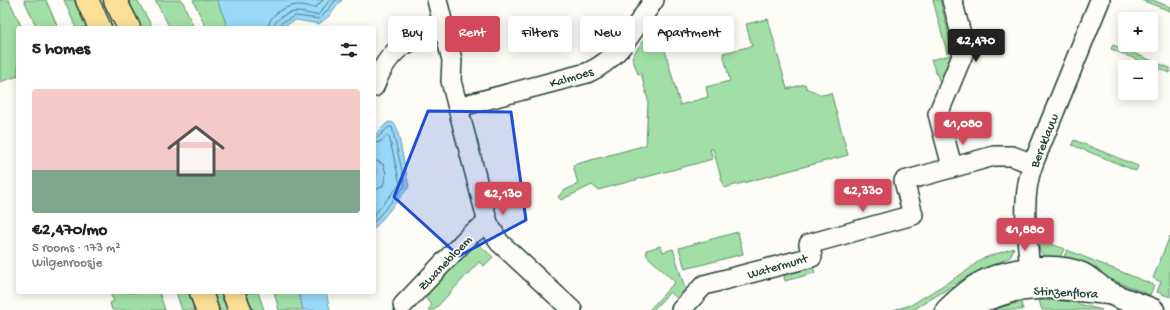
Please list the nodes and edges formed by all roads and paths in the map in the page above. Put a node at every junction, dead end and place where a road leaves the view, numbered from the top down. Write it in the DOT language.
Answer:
graph roads {
  1 [pos="87,0"];
  2 [pos="116,0"];
  3 [pos="437,0"];
  4 [pos="654,0"];
  5 [pos="952,0"];
  6 [pos="1100,0"];
  7 [pos="99,26"];
  8 [pos="128,26"];
  9 [pos="444,29"];
  10 [pos="376,83"];
  11 [pos="458,107"];
  12 [pos="1033,164"];
  13 [pos="952,166"];
  14 [pos="488,223"];
  15 [pos="1031,279"];
  16 [pos="202,294"];
  17 [pos="235,294"];
  18 [pos="403,305"];
  19 [pos="207,310"];
  20 [pos="240,310"];
  21 [pos="572,310"];
  22 [pos="681,310"];
  23 [pos="946,310"];
  24 [pos="953,310"];
  25 [pos="1153,310"];
  1 -- 7 [label="main road"];
  2 -- 8 [label="main road"];
  3 -- 9 [label="street"];
  4 -- 11 [label="street, Kalmoes"];
  5 -- 13 [label="street"];
  6 -- 12 [label="street, Bereklauw"];
  9 -- 10 [label="street"];
  9 -- 11 [label="street"];
  11 -- 14 [label="street"];
  12 -- 13 [label="street, Watermunt"];
  12 -- 15 [label="street, Bereklauw"];
  13 -- 22 [label="street, Watermunt"];
  14 -- 18 [label="street, Zwanebloem"];
  14 -- 21 [label="street"];
  15 -- 23 [label="street, Stinzenflora"];
  15 -- 24 [label="street, Stinzenflora"];
  15 -- 25 [label="street, Stinzenflora"];
  16 -- 19 [label="main road"];
  17 -- 20 [label="main road"];
}
